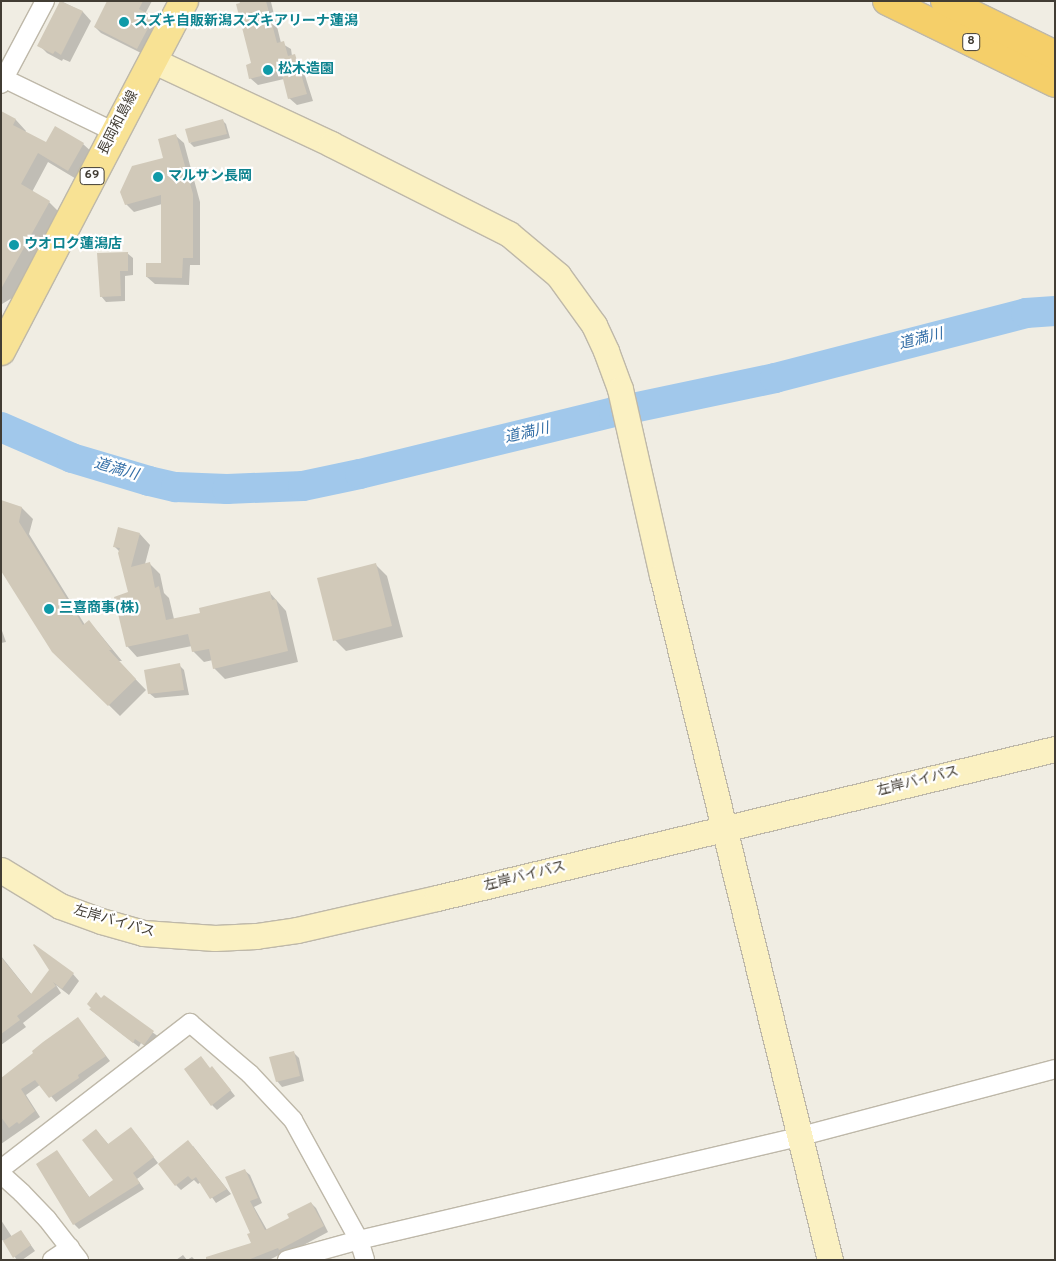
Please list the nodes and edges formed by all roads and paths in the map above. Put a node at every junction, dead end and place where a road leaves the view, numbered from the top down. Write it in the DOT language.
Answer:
graph roads {
  1 [pos="45,1"];
  2 [pos="184,1"];
  3 [pos="887,1"];
  4 [pos="945,1"];
  5 [pos="1055,55"];
  6 [pos="152,60"];
  7 [pos="2,80"];
  8 [pos="1055,83"];
  9 [pos="114,132"];
  10 [pos="4,340"];
  11 [pos="1055,749"];
  12 [pos="725,828"];
  13 [pos="1,870"];
  14 [pos="1055,1069"];
  15 [pos="798,1136"];
  16 [pos="1,1169"];
  17 [pos="1,1174"];
  18 [pos="359,1240"];
  19 [pos="75,1254"];
  20 [pos="52,1260"];
  21 [pos="287,1260"];
  22 [pos="365,1260"];
  23 [pos="830,1260"];
  1 -- 7 [label="street"];
  2 -- 6 [label="main road, 長岡和島線 / 69"];
  3 -- 8 [label="highway, 8"];
  4 -- 5 [label="highway, 8"];
  6 -- 9 [label="main road, 長岡和島線 / 69"];
  6 -- 12 [label="street"];
  7 -- 9 [label="street"];
  9 -- 10 [label="main road, 長岡和島線 / 69"];
  11 -- 12 [label="street, 左岸バイパス"];
  12 -- 13 [label="street, 左岸バイパス"];
  12 -- 15 [label="street"];
  14 -- 15 [label="street"];
  15 -- 18 [label="street"];
  15 -- 23 [label="street"];
  16 -- 18 [label="street"];
  17 -- 19 [label="street"];
  18 -- 21 [label="street"];
  18 -- 22 [label="street"];
  19 -- 20 [label="street"];
}
